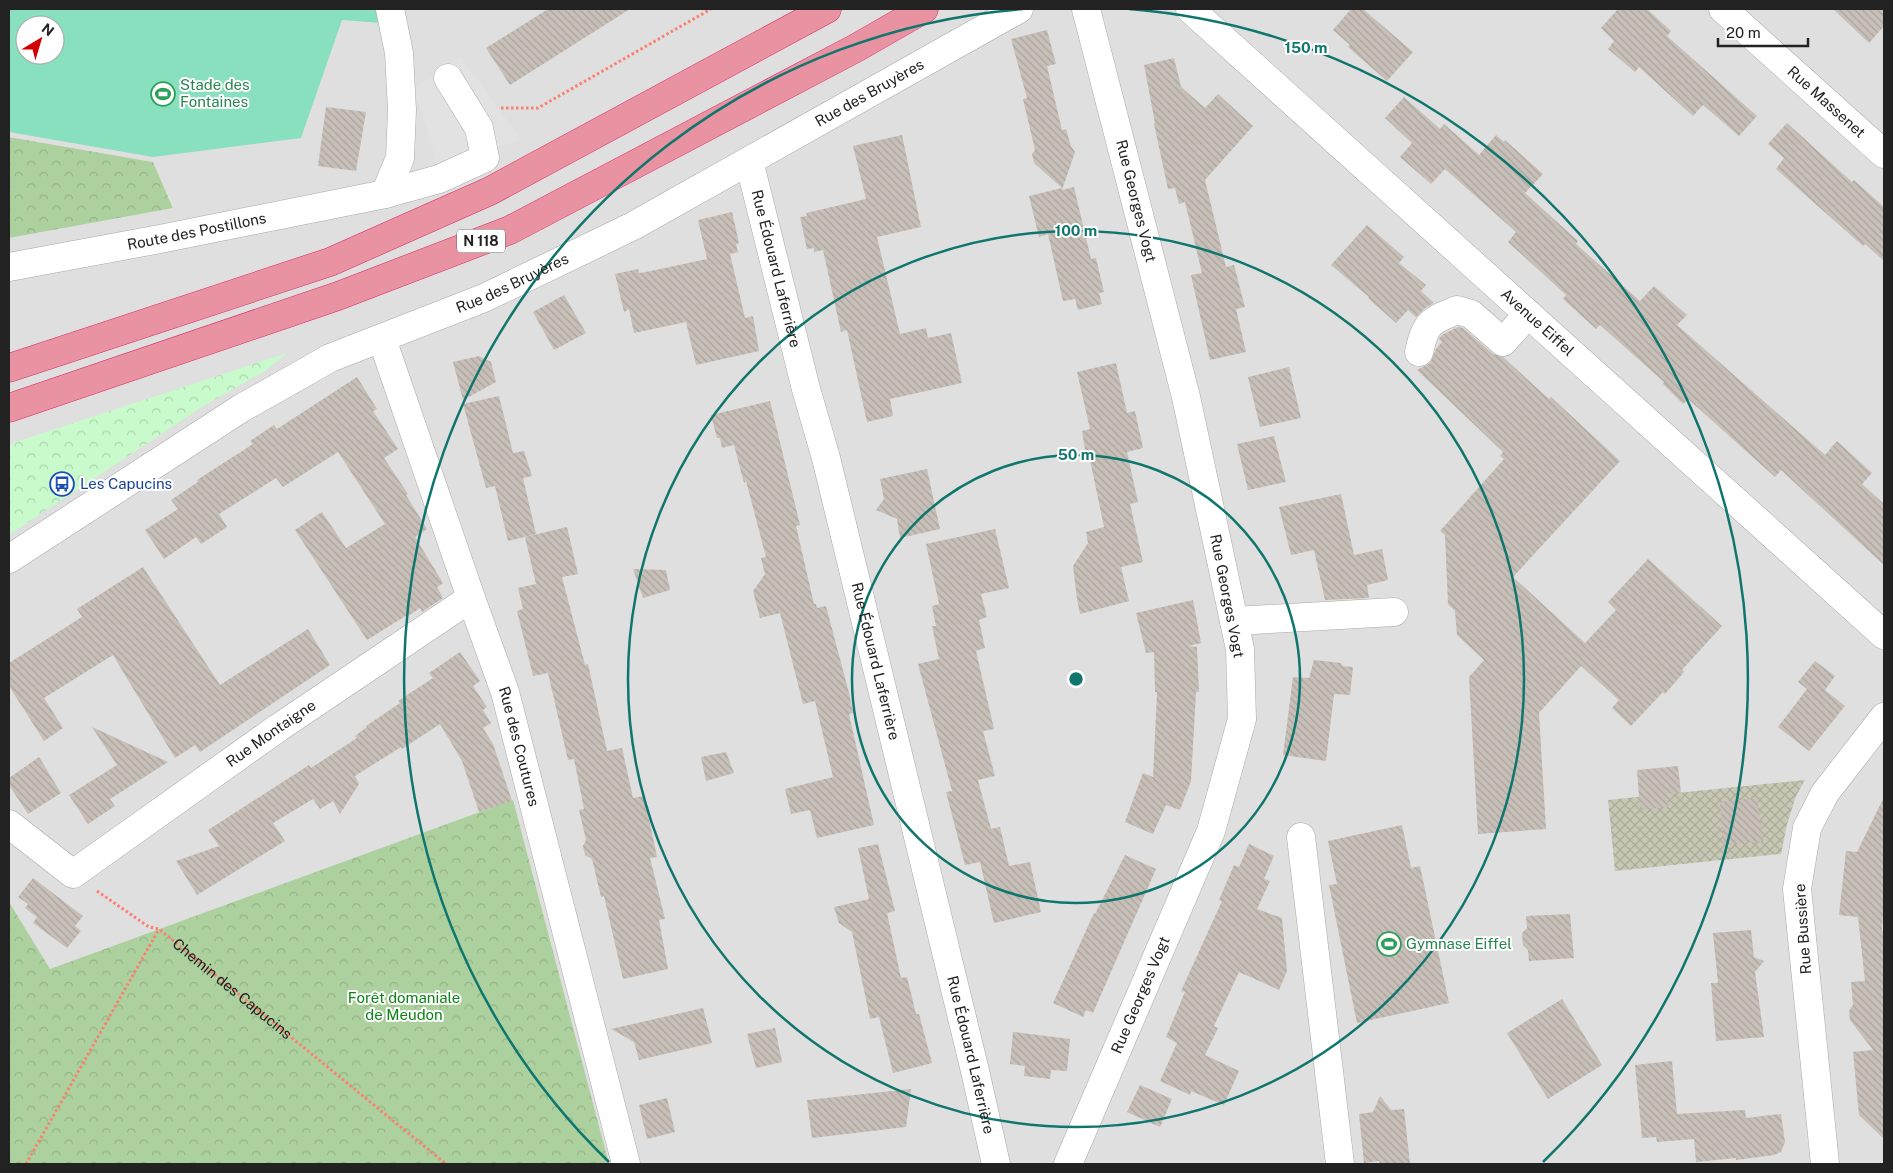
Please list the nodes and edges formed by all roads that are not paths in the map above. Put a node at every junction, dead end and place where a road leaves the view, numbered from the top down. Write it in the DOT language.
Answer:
graph roads {
  1 [pos="390,9"];
  2 [pos="827,9"];
  3 [pos="924,9"];
  4 [pos="1019,9"];
  5 [pos="1086,9"];
  6 [pos="1190,9"];
  7 [pos="1723,9"];
  8 [pos="448,78"];
  9 [pos="1884,154"];
  10 [pos="749,161"];
  11 [pos="385,194"];
  12 [pos="9,267"];
  13 [pos="1528,314"];
  14 [pos="382,339"];
  15 [pos="1419,352"];
  16 [pos="9,368"];
  17 [pos="9,408"];
  18 [pos="9,559"];
  19 [pos="471,598"];
  20 [pos="1394,612"];
  21 [pos="1234,621"];
  22 [pos="1884,635"];
  23 [pos="1884,717"];
  24 [pos="9,824"];
  25 [pos="1301,837"];
  26 [pos="626,1164"];
  27 [pos="996,1164"];
  28 [pos="1068,1164"];
  29 [pos="1340,1164"];
  30 [pos="1826,1164"];
  1 -- 11 [label="street"];
  2 -- 16 [label="highway, N 118"];
  3 -- 17 [label="highway, N 118"];
  4 -- 10 [label="street, Rue des Bruyères"];
  5 -- 21 [label="street, Rue Georges Vogt"];
  6 -- 13 [label="street, Avenue Eiffel"];
  7 -- 9 [label="street, Rue Massenet"];
  8 -- 11 [label="street, Route des Postillons"];
  10 -- 14 [label="street, Rue des Bruyères"];
  10 -- 27 [label="street, Rue Édouard Laferrière"];
  11 -- 12 [label="street, Route des Postillons"];
  13 -- 15 [label="street"];
  13 -- 22 [label="street, Avenue Eiffel"];
  14 -- 18 [label="street, Rue des Bruyères"];
  14 -- 19 [label="street, Rue des Coutures"];
  19 -- 24 [label="street, Rue Montaigne"];
  19 -- 26 [label="street, Rue des Coutures"];
  20 -- 21 [label="street"];
  21 -- 28 [label="street, Rue Georges Vogt"];
  23 -- 30 [label="street, Rue Bussière"];
  25 -- 29 [label="street"];
}
